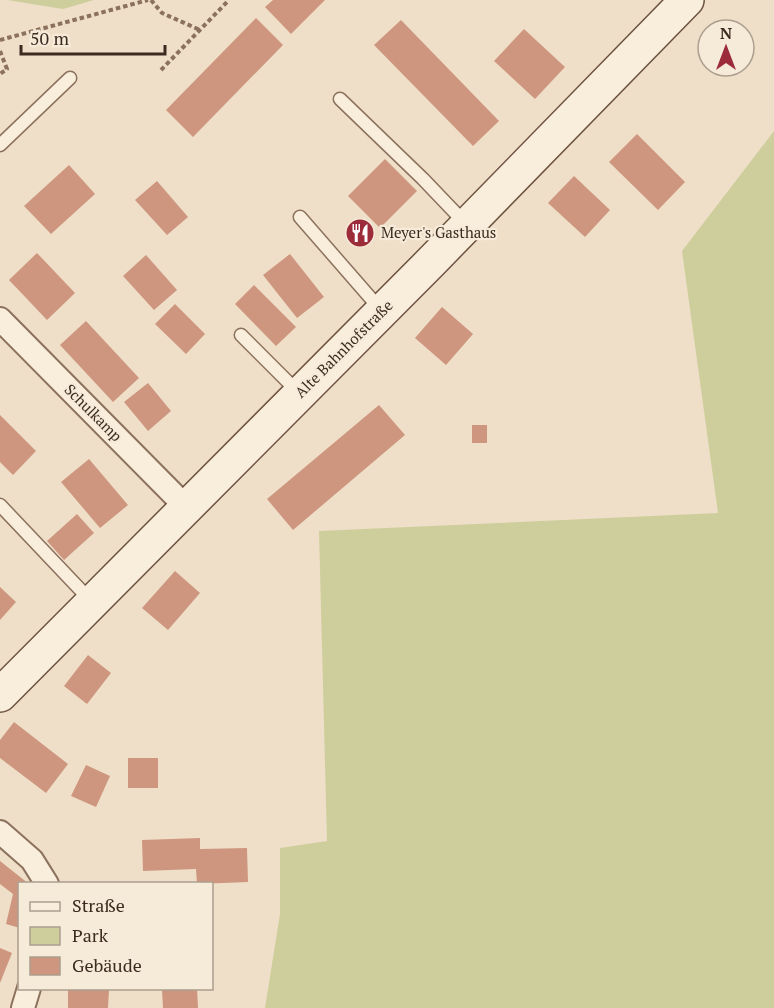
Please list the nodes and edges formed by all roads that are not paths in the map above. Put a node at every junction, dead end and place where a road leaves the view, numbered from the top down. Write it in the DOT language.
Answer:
graph roads {
  1 [pos="687,0"];
  2 [pos="70,78"];
  3 [pos="340,99"];
  4 [pos="0,145"];
  5 [pos="300,217"];
  6 [pos="467,225"];
  7 [pos="382,311"];
  8 [pos="0,319"];
  9 [pos="242,335"];
  10 [pos="299,393"];
  11 [pos="0,505"];
  12 [pos="186,507"];
  13 [pos="92,603"];
  14 [pos="0,695"];
  15 [pos="0,832"];
  16 [pos="46,882"];
  17 [pos="28,990"];
  18 [pos="23,1008"];
  1 -- 6 [label="street, Alte Bahnhofstraße"];
  2 -- 4 [label="lane"];
  3 -- 6 [label="lane"];
  5 -- 7 [label="lane"];
  6 -- 7 [label="street, Alte Bahnhofstraße"];
  7 -- 10 [label="street, Alte Bahnhofstraße"];
  8 -- 12 [label="street, Schulkamp"];
  9 -- 10 [label="lane"];
  10 -- 12 [label="street, Alte Bahnhofstraße"];
  11 -- 13 [label="lane"];
  12 -- 13 [label="street, Alte Bahnhofstraße"];
  13 -- 14 [label="street, Alte Bahnhofstraße"];
  15 -- 16 [label="street"];
  17 -- 18 [label="street"];
}
